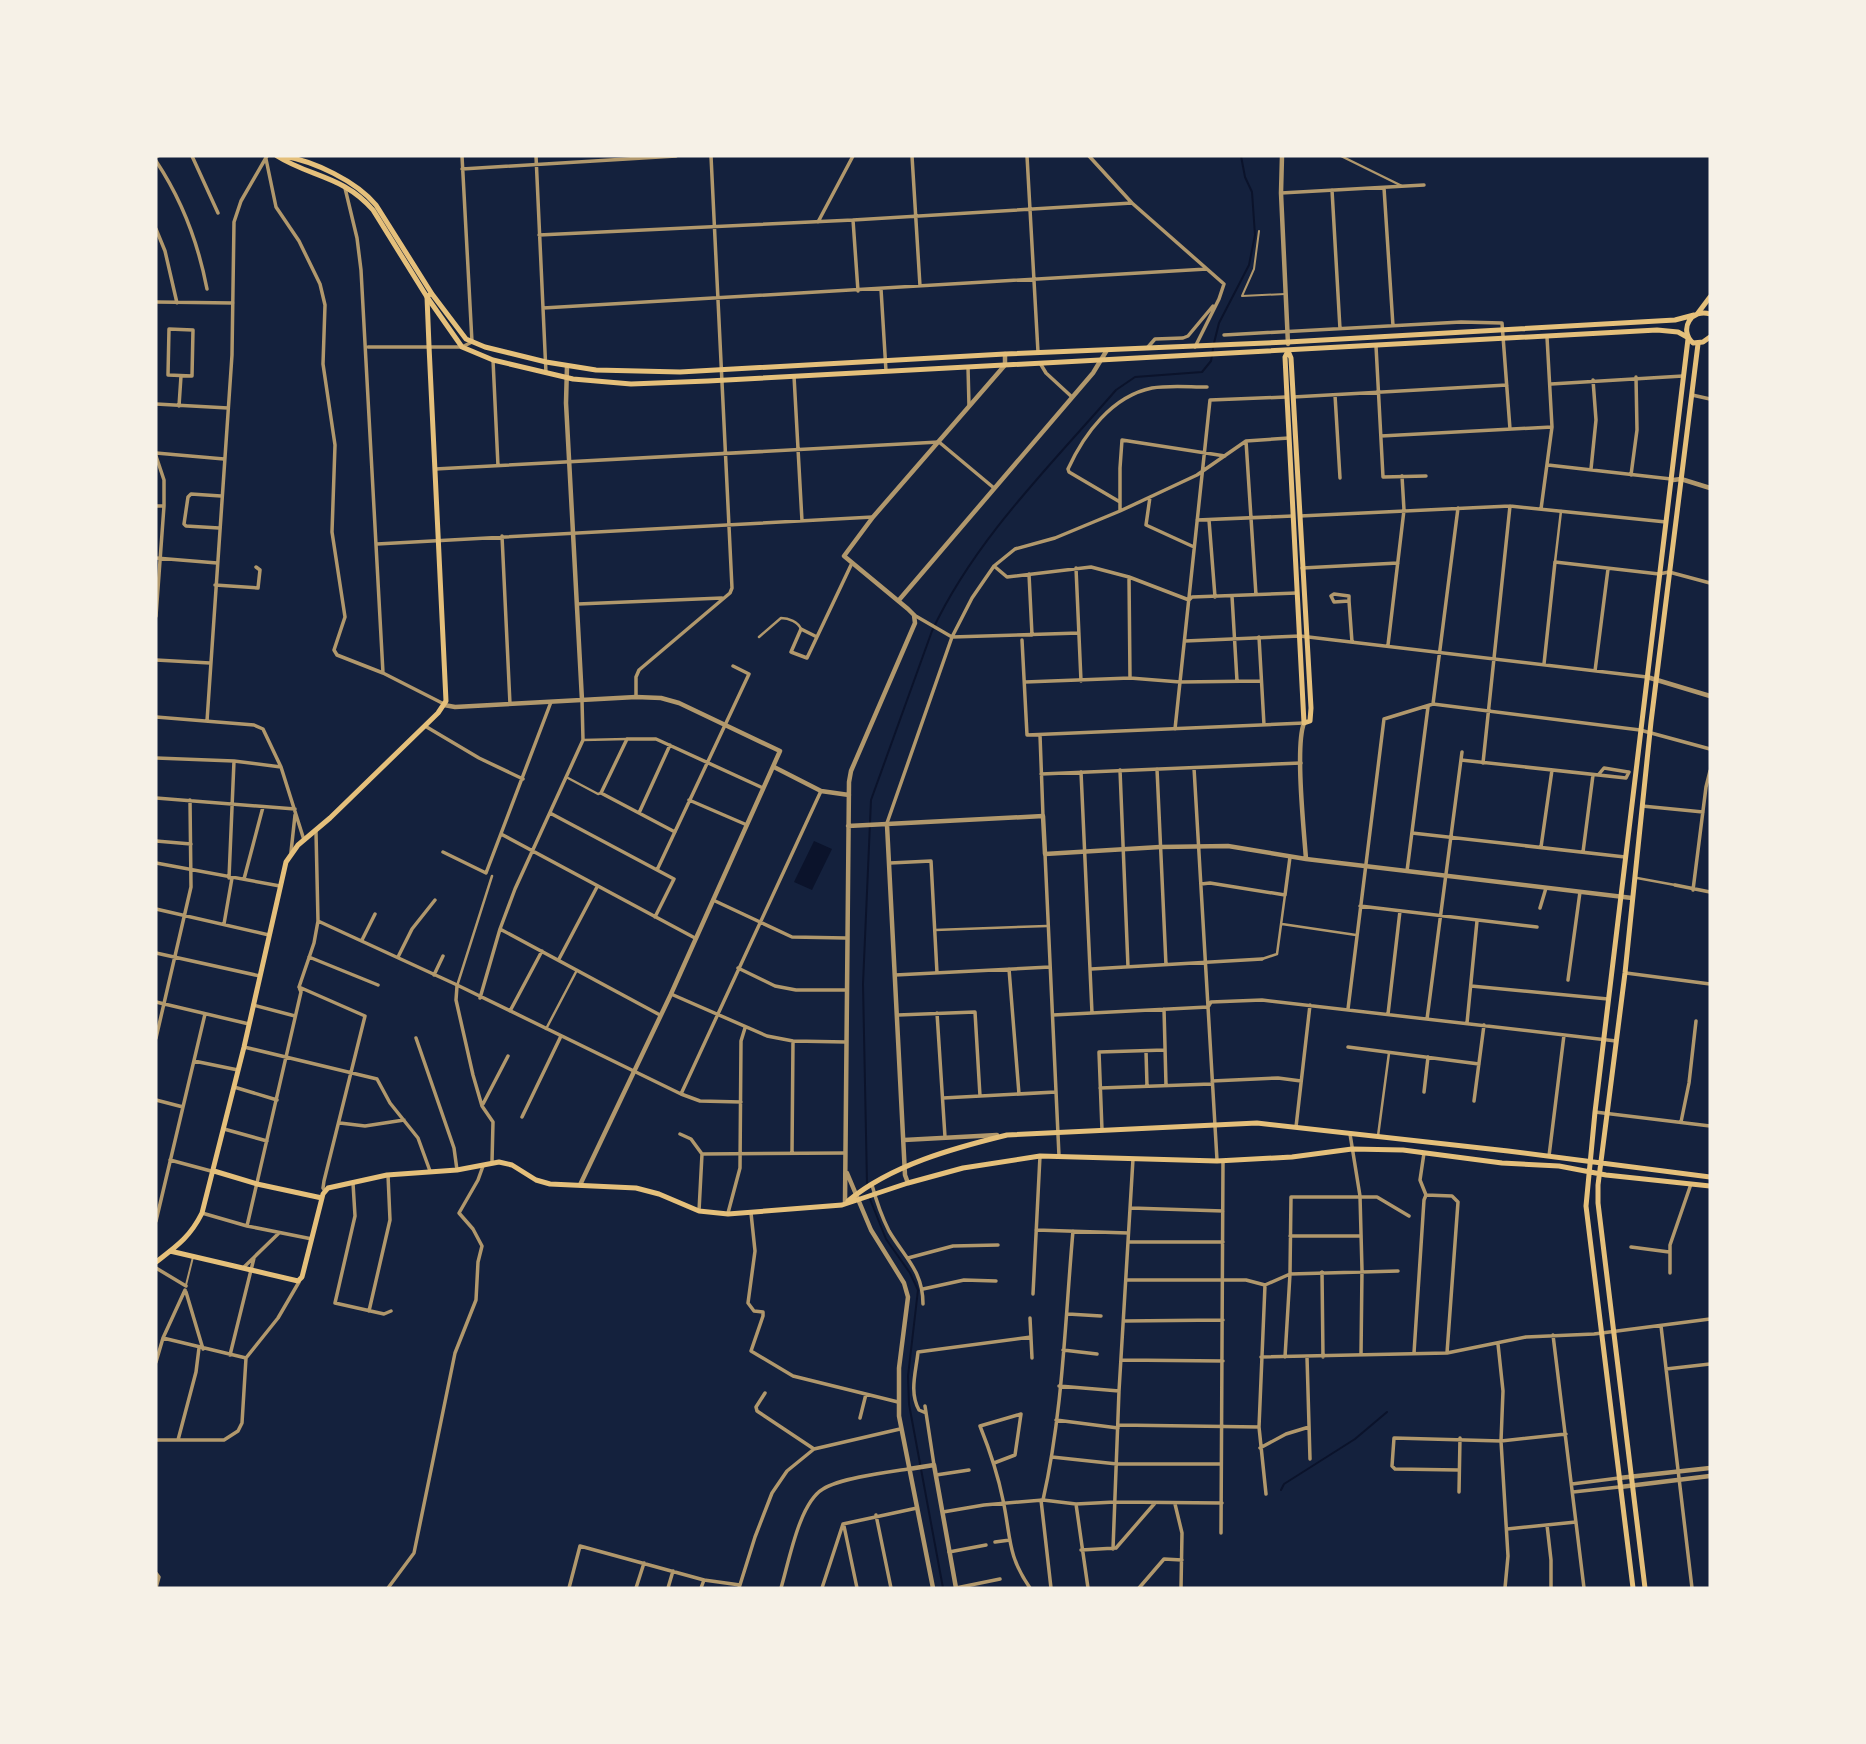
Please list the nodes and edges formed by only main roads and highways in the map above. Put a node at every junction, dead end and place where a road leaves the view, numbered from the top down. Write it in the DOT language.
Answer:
graph roads {
  1 [pos="276,156"];
  2 [pos="283,156"];
  3 [pos="429,295"];
  4 [pos="1710,297"];
  5 [pos="1696,314"];
  6 [pos="1710,314"];
  7 [pos="1710,337"];
  8 [pos="1688,338"];
  9 [pos="1698,344"];
  10 [pos="1710,346"];
  11 [pos="1288,351"];
  12 [pos="1290,397"];
  13 [pos="1296,516"];
  14 [pos="1303,636"];
  15 [pos="1304,723"];
  16 [pos="1592,1141"];
  17 [pos="1421,1142"];
  18 [pos="1604,1142"];
  19 [pos="1503,1150"];
  20 [pos="1422,1153"];
  21 [pos="1590,1162"];
  22 [pos="1502,1163"];
  23 [pos="1601,1163"];
  24 [pos="214,1171"];
  25 [pos="1589,1171"];
  26 [pos="1599,1173"];
  27 [pos="1710,1177"];
  28 [pos="1710,1186"];
  29 [pos="860,1195"];
  30 [pos="322,1198"];
  31 [pos="170,1251"];
  32 [pos="156,1262"];
  33 [pos="1633,1588"];
  34 [pos="1645,1588"];
  1 -- 3 [label="main road"];
  2 -- 3 [label="main road"];
  3 -- 5 [label="main road"];
  3 -- 11 [label="main road"];
  3 -- 24 [label="main road"];
  4 -- 5 [label="main road"];
  5 -- 6 [label="main road"];
  5 -- 8 [label="main road"];
  7 -- 9 [label="main road"];
  8 -- 9 [label="main road"];
  8 -- 11 [label="main road"];
  8 -- 16 [label="main road"];
  9 -- 10 [label="main road"];
  9 -- 18 [label="main road"];
  11 -- 12 [label="main road"];
  12 -- 13 [label="main road"];
  12 -- 13 [label="main road"];
  13 -- 14 [label="main road"];
  13 -- 14 [label="main road"];
  14 -- 15 [label="main road"];
  16 -- 18 [label="main road"];
  16 -- 21 [label="main road"];
  17 -- 19 [label="main road"];
  17 -- 20 [label="main road"];
  17 -- 29 [label="main road"];
  18 -- 23 [label="main road"];
  19 -- 21 [label="main road"];
  19 -- 22 [label="main road"];
  20 -- 22 [label="main road"];
  20 -- 29 [label="main road"];
  21 -- 23 [label="main road"];
  21 -- 25 [label="main road"];
  22 -- 25 [label="main road"];
  23 -- 26 [label="main road"];
  23 -- 27 [label="main road"];
  24 -- 30 [label="main road"];
  24 -- 31 [label="main road"];
  25 -- 26 [label="main road"];
  25 -- 33 [label="main road"];
  26 -- 28 [label="main road"];
  26 -- 34 [label="main road"];
  29 -- 30 [label="main road"];
  30 -- 31 [label="main road"];
  31 -- 32 [label="main road"];
}
